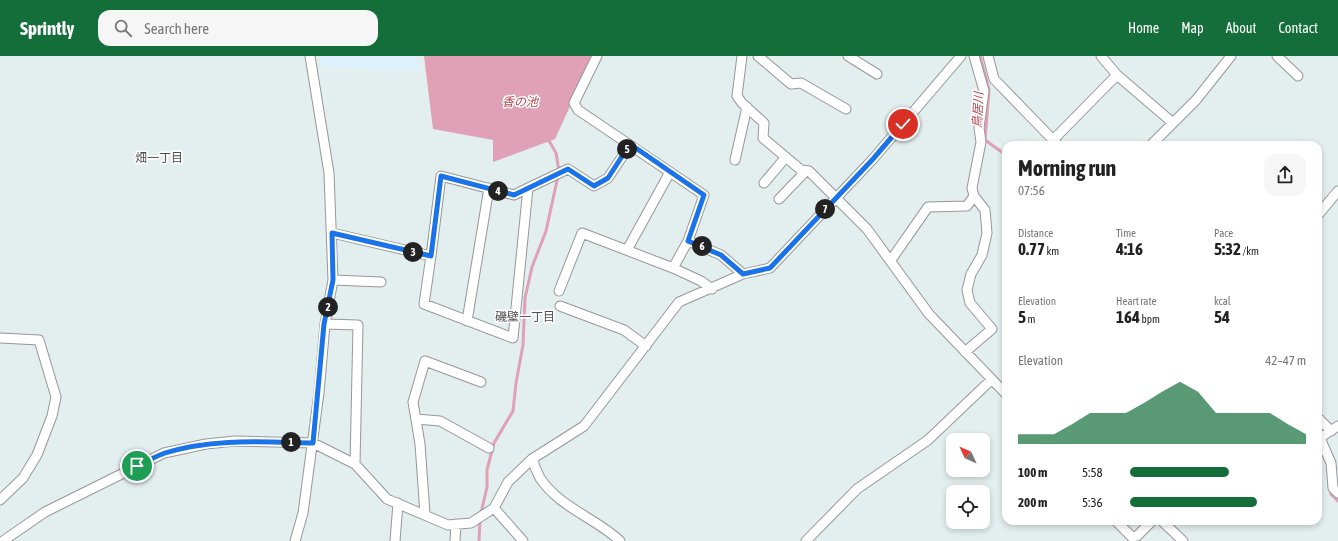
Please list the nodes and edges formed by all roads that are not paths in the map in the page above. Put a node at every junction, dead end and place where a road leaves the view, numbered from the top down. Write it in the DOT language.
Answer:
graph roads {
  1 [pos="310,56"];
  2 [pos="597,56"];
  3 [pos="742,56"];
  4 [pos="758,56"];
  5 [pos="848,56"];
  6 [pos="961,56"];
  7 [pos="974,56"];
  8 [pos="988,56"];
  9 [pos="1101,56"];
  10 [pos="1231,56"];
  11 [pos="1277,56"];
  12 [pos="877,74"];
  13 [pos="1117,75"];
  14 [pos="1298,76"];
  15 [pos="747,108"];
  16 [pos="846,109"];
  17 [pos="1173,123"];
  18 [pos="1055,141"];
  19 [pos="1057,141"];
  20 [pos="1158,141"];
  21 [pos="630,144"];
  22 [pos="786,157"];
  23 [pos="735,160"];
  24 [pos="806,171"];
  25 [pos="670,172"];
  26 [pos="764,183"];
  27 [pos="489,188"];
  28 [pos="528,188"];
  29 [pos="1338,191"];
  30 [pos="974,196"];
  31 [pos="836,197"];
  32 [pos="780,199"];
  33 [pos="1322,210"];
  34 [pos="332,233"];
  35 [pos="688,241"];
  36 [pos="627,250"];
  37 [pos="431,256"];
  38 [pos="891,260"];
  39 [pos="673,268"];
  40 [pos="743,274"];
  41 [pos="333,280"];
  42 [pos="380,282"];
  43 [pos="712,289"];
  44 [pos="559,291"];
  45 [pos="560,306"];
  46 [pos="467,321"];
  47 [pos="324,324"];
  48 [pos="0,338"];
  49 [pos="646,346"];
  50 [pos="965,352"];
  51 [pos="991,380"];
  52 [pos="481,382"];
  53 [pos="1002,390"];
  54 [pos="416,420"];
  55 [pos="1322,420"];
  56 [pos="1334,428"];
  57 [pos="1322,437"];
  58 [pos="313,443"];
  59 [pos="1322,445"];
  60 [pos="489,448"];
  61 [pos="532,459"];
  62 [pos="355,464"];
  63 [pos="1338,493"];
  64 [pos="0,500"];
  65 [pos="398,504"];
  66 [pos="494,508"];
  67 [pos="425,514"];
  68 [pos="456,524"];
  69 [pos="1120,525"];
  70 [pos="1148,525"];
  71 [pos="1166,525"];
  72 [pos="1136,539"];
  73 [pos="3,541"];
  74 [pos="295,541"];
  75 [pos="395,541"];
  76 [pos="455,541"];
  77 [pos="523,541"];
  78 [pos="620,541"];
  79 [pos="806,541"];
  80 [pos="1183,541"];
  1 -- 34 [label="street"];
  2 -- 21 [label="street"];
  3 -- 15 [label="street"];
  4 -- 16 [label="street"];
  5 -- 12 [label="street"];
  6 -- 31 [label="street"];
  7 -- 30 [label="street"];
  8 -- 18 [label="street"];
  9 -- 13 [label="street"];
  10 -- 17 [label="street"];
  11 -- 14 [label="street"];
  13 -- 17 [label="street"];
  13 -- 19 [label="street"];
  15 -- 22 [label="street"];
  15 -- 23 [label="street"];
  17 -- 20 [label="street"];
  21 -- 25 [label="street"];
  21 -- 28 [label="street"];
  22 -- 24 [label="street"];
  22 -- 26 [label="street"];
  24 -- 31 [label="street"];
  24 -- 32 [label="street"];
  25 -- 35 [label="street"];
  25 -- 36 [label="street"];
  27 -- 28 [label="street"];
  27 -- 37 [label="street"];
  27 -- 46 [label="street"];
  28 -- 46 [label="street"];
  29 -- 33 [label="street"];
  30 -- 38 [label="street"];
  30 -- 50 [label="street"];
  31 -- 38 [label="street"];
  31 -- 40 [label="street"];
  34 -- 37 [label="street"];
  34 -- 41 [label="street"];
  35 -- 39 [label="street"];
  35 -- 40 [label="street"];
  36 -- 39 [label="street"];
  36 -- 44 [label="street"];
  37 -- 46 [label="street"];
  38 -- 50 [label="street"];
  39 -- 43 [label="street"];
  40 -- 43 [label="street"];
  41 -- 42 [label="street"];
  41 -- 47 [label="street"];
  43 -- 49 [label="street"];
  45 -- 49 [label="street"];
  47 -- 58 [label="street"];
  47 -- 62 [label="street"];
  48 -- 64 [label="street"];
  49 -- 61 [label="street"];
  50 -- 51 [label="street"];
  51 -- 53 [label="street"];
  51 -- 79 [label="street"];
  52 -- 54 [label="street"];
  54 -- 60 [label="street"];
  54 -- 67 [label="street"];
  55 -- 56 [label="street"];
  56 -- 57 [label="street"];
  58 -- 62 [label="street"];
  58 -- 73 [label="street"];
  58 -- 74 [label="street"];
  59 -- 63 [label="street"];
  61 -- 66 [label="street"];
  61 -- 78 [label="street"];
  62 -- 65 [label="street"];
  65 -- 67 [label="street"];
  65 -- 75 [label="street"];
  66 -- 68 [label="street"];
  66 -- 77 [label="street"];
  67 -- 68 [label="street"];
  68 -- 76 [label="street"];
  69 -- 72 [label="street"];
  70 -- 72 [label="street"];
  71 -- 80 [label="street"];
}
